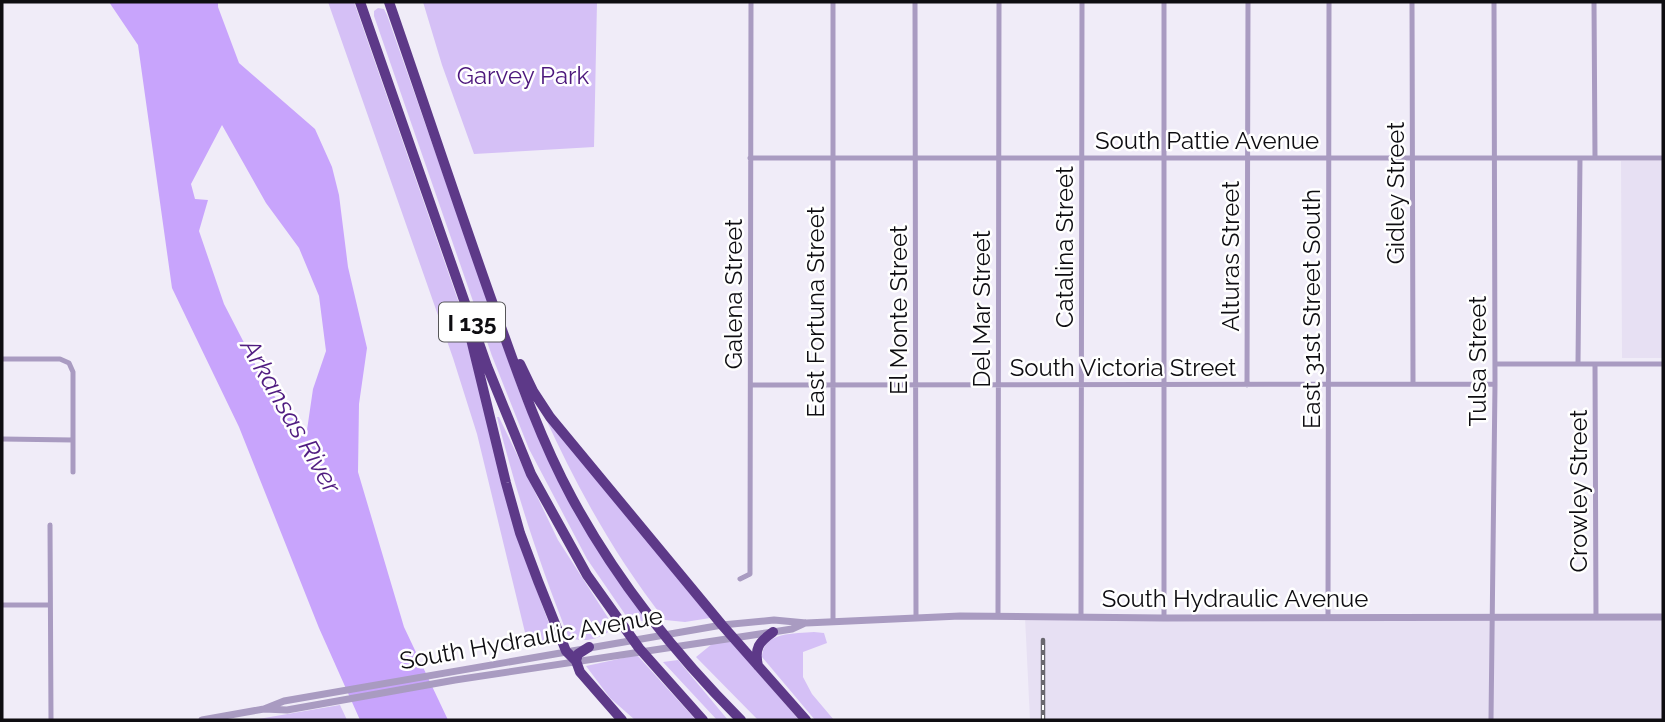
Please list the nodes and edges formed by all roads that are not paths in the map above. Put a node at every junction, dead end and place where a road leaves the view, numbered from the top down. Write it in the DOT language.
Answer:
graph roads {
  1 [pos="360,2"];
  2 [pos="388,2"];
  3 [pos="751,2"];
  4 [pos="833,2"];
  5 [pos="915,2"];
  6 [pos="999,2"];
  7 [pos="1082,2"];
  8 [pos="1164,2"];
  9 [pos="1248,2"];
  10 [pos="1329,2"];
  11 [pos="1412,2"];
  12 [pos="1494,2"];
  13 [pos="1594,2"];
  14 [pos="750,158"];
  15 [pos="833,158"];
  16 [pos="916,158"];
  17 [pos="999,158"];
  18 [pos="1082,158"];
  19 [pos="1164,158"];
  20 [pos="1247,158"];
  21 [pos="1329,158"];
  22 [pos="1412,158"];
  23 [pos="1495,158"];
  24 [pos="1580,158"];
  25 [pos="1595,158"];
  26 [pos="1663,158"];
  27 [pos="460,287"];
  28 [pos="491,300"];
  29 [pos="2,359"];
  30 [pos="1495,364"];
  31 [pos="1578,364"];
  32 [pos="1595,364"];
  33 [pos="1663,364"];
  34 [pos="916,384"];
  35 [pos="998,384"];
  36 [pos="1413,384"];
  37 [pos="1495,384"];
  38 [pos="833,385"];
  39 [pos="1081,385"];
  40 [pos="1164,385"];
  41 [pos="1247,385"];
  42 [pos="1328,385"];
  43 [pos="751,386"];
  44 [pos="2,439"];
  45 [pos="73,440"];
  46 [pos="73,472"];
  47 [pos="50,525"];
  48 [pos="740,579"];
  49 [pos="2,605"];
  50 [pos="50,605"];
  51 [pos="998,616"];
  52 [pos="916,617"];
  53 [pos="1081,617"];
  54 [pos="1328,617"];
  55 [pos="1491,617"];
  56 [pos="1595,617"];
  57 [pos="1663,617"];
  58 [pos="1164,618"];
  59 [pos="833,621"];
  60 [pos="806,622"];
  61 [pos="722,625"];
  62 [pos="773,632"];
  63 [pos="733,637"];
  64 [pos="589,647"];
  65 [pos="566,651"];
  66 [pos="576,662"];
  67 [pos="759,666"];
  68 [pos="264,709"];
  69 [pos="250,716"];
  70 [pos="51,720"];
  71 [pos="202,720"];
  72 [pos="622,720"];
  73 [pos="703,720"];
  74 [pos="741,720"];
  75 [pos="806,720"];
  76 [pos="1491,720"];
  1 -- 27 [label="highway, I 135"];
  2 -- 28 [label="highway, I 135"];
  3 -- 14 [label="street, Galena Street"];
  4 -- 15 [label="street, East Fortuna Street"];
  5 -- 16 [label="street, El Monte Street"];
  6 -- 17 [label="street, Del Mar Street"];
  7 -- 18 [label="street, Catalina Street"];
  8 -- 19 [label="street"];
  9 -- 20 [label="street, Alturas Street"];
  10 -- 21 [label="street, East 31st Street South"];
  11 -- 22 [label="street, Gidley Street"];
  12 -- 23 [label="street, Tulsa Street"];
  13 -- 25 [label="street"];
  14 -- 15 [label="street, South Pattie Avenue"];
  14 -- 43 [label="street, Galena Street"];
  15 -- 16 [label="street, South Pattie Avenue"];
  15 -- 38 [label="street, East Fortuna Street"];
  16 -- 17 [label="street, South Pattie Avenue"];
  16 -- 34 [label="street, El Monte Street"];
  17 -- 18 [label="street, South Pattie Avenue"];
  17 -- 35 [label="street, Del Mar Street"];
  18 -- 19 [label="street, South Pattie Avenue"];
  18 -- 39 [label="street, Catalina Street"];
  19 -- 20 [label="street, South Pattie Avenue"];
  19 -- 40 [label="street"];
  20 -- 21 [label="street, South Pattie Avenue"];
  20 -- 41 [label="street, Alturas Street"];
  21 -- 22 [label="street, South Pattie Avenue"];
  21 -- 42 [label="street, East 31st Street South"];
  22 -- 23 [label="street, South Pattie Avenue"];
  22 -- 36 [label="street, Gidley Street"];
  23 -- 24 [label="street, South Pattie Avenue"];
  23 -- 30 [label="street, Tulsa Street"];
  24 -- 25 [label="street, South Pattie Avenue"];
  24 -- 31 [label="street"];
  25 -- 26 [label="street, South Pattie Avenue"];
  27 -- 65 [label="highway"];
  27 -- 73 [label="highway, I 135"];
  28 -- 61 [label="highway"];
  28 -- 74 [label="highway, I 135"];
  29 -- 45 [label="street"];
  30 -- 31 [label="street"];
  30 -- 37 [label="street, Tulsa Street"];
  31 -- 32 [label="street"];
  32 -- 33 [label="street"];
  32 -- 56 [label="street, Crowley Street"];
  34 -- 35 [label="street, South Victoria Street"];
  34 -- 38 [label="street, South Victoria Street"];
  34 -- 52 [label="street, El Monte Street"];
  35 -- 39 [label="street, South Victoria Street"];
  35 -- 51 [label="street, Del Mar Street"];
  36 -- 37 [label="street, South Victoria Street"];
  36 -- 42 [label="street, South Victoria Street"];
  37 -- 55 [label="street, Tulsa Street"];
  38 -- 43 [label="street, South Victoria Street"];
  38 -- 59 [label="street, East Fortuna Street"];
  39 -- 40 [label="street, South Victoria Street"];
  39 -- 53 [label="street, Catalina Street"];
  40 -- 41 [label="street, South Victoria Street"];
  40 -- 58 [label="street"];
  41 -- 42 [label="street, South Victoria Street"];
  42 -- 54 [label="street, East 31st Street South"];
  43 -- 48 [label="street, Galena Street"];
  44 -- 45 [label="street"];
  45 -- 46 [label="street"];
  47 -- 50 [label="street"];
  49 -- 50 [label="street"];
  50 -- 70 [label="street"];
  51 -- 52 [label="street, South Hydraulic Avenue"];
  51 -- 53 [label="street, South Hydraulic Avenue"];
  52 -- 59 [label="street, South Hydraulic Avenue"];
  53 -- 58 [label="street, South Hydraulic Avenue"];
  54 -- 55 [label="street, South Hydraulic Avenue"];
  54 -- 58 [label="street, South Hydraulic Avenue"];
  55 -- 56 [label="street, South Hydraulic Avenue"];
  55 -- 76 [label="street, Tulsa Street"];
  56 -- 57 [label="street, South Hydraulic Avenue"];
  59 -- 60 [label="street, South Hydraulic Avenue"];
  60 -- 61 [label="street, South Hydraulic Avenue"];
  60 -- 62 [label="street, South Hydraulic Avenue"];
  61 -- 63 [label="highway"];
  61 -- 64 [label="street, South Hydraulic Avenue"];
  62 -- 63 [label="street, South Hydraulic Avenue"];
  62 -- 67 [label="highway"];
  63 -- 66 [label="street, South Hydraulic Avenue"];
  63 -- 67 [label="highway"];
  64 -- 65 [label="street, South Hydraulic Avenue"];
  64 -- 66 [label="highway"];
  65 -- 66 [label="highway"];
  65 -- 68 [label="street, South Hydraulic Avenue"];
  66 -- 68 [label="street, South Hydraulic Avenue"];
  66 -- 72 [label="highway"];
  67 -- 75 [label="highway"];
  68 -- 69 [label="street, South Hydraulic Avenue"];
  69 -- 71 [label="street, South Hydraulic Avenue"];
}
